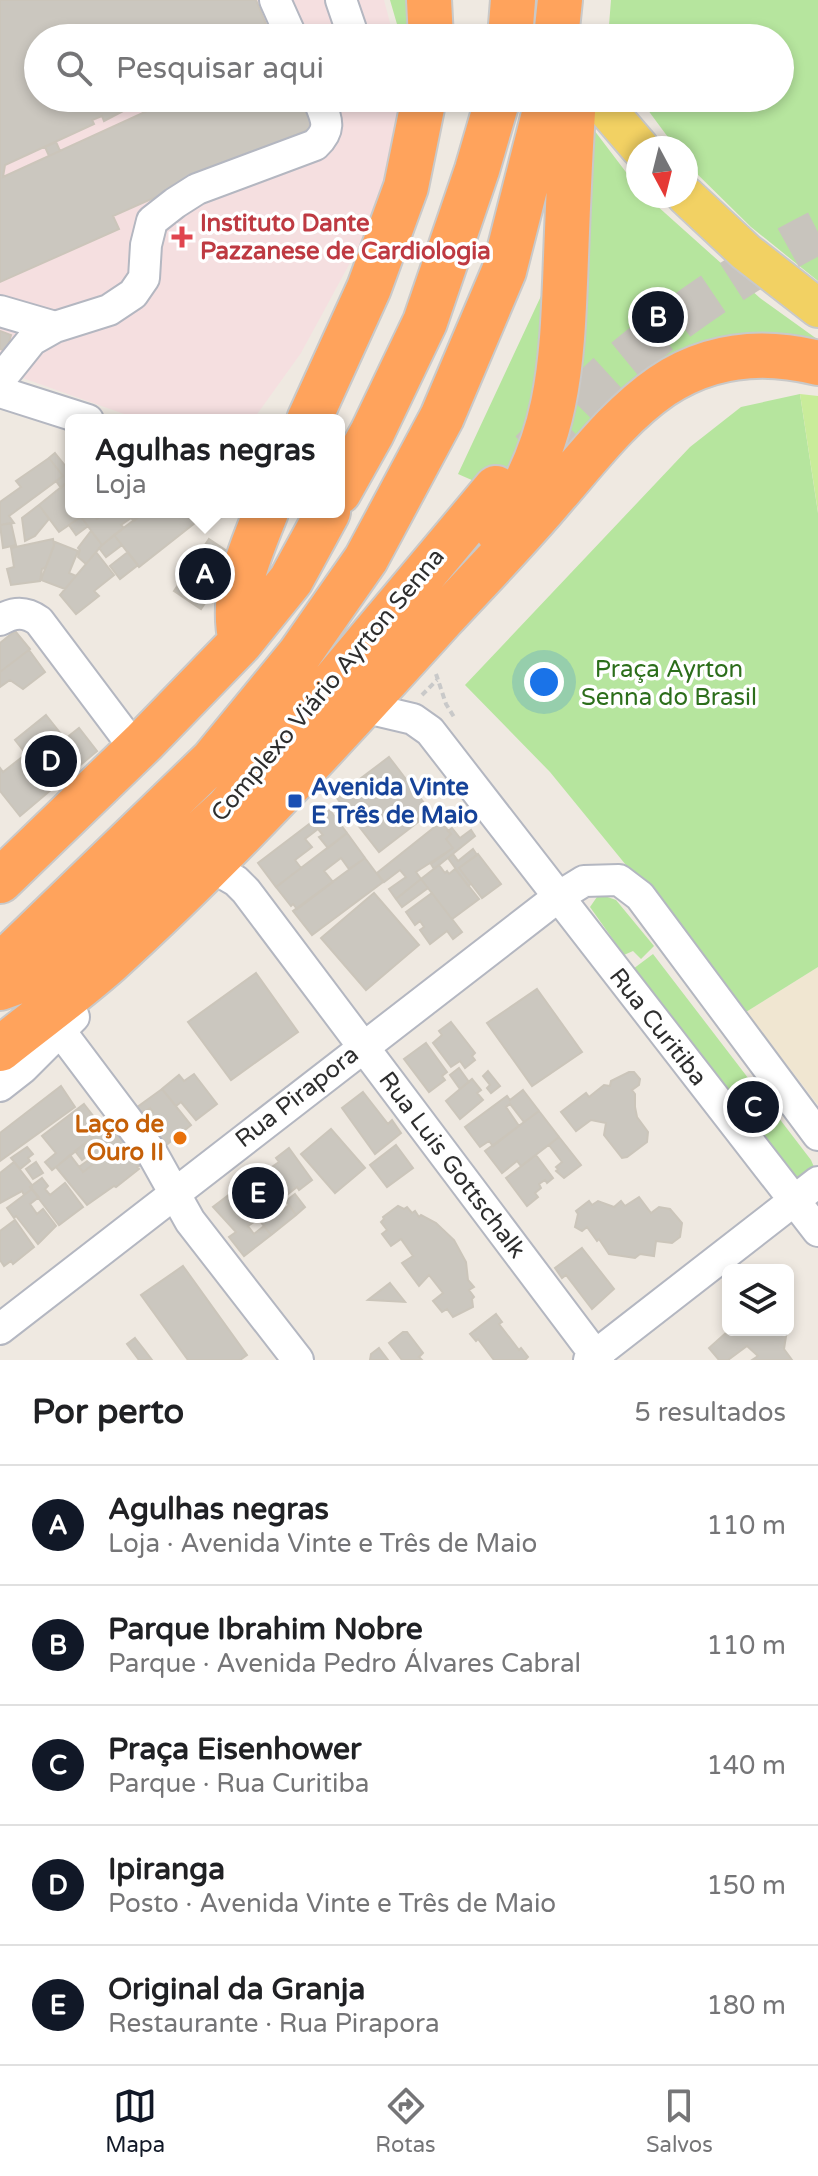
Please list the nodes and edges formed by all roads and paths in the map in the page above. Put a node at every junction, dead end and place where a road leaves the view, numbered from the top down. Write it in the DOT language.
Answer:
graph roads {
  1 [pos="275,0"];
  2 [pos="341,0"];
  3 [pos="429,0"];
  4 [pos="513,0"];
  5 [pos="523,0"];
  6 [pos="560,0"];
  7 [pos="577,0"];
  8 [pos="286,24"];
  9 [pos="349,24"];
  10 [pos="430,24"];
  11 [pos="511,24"];
  12 [pos="539,24"];
  13 [pos="557,24"];
  14 [pos="577,24"];
  15 [pos="322,112"];
  16 [pos="421,112"];
  17 [pos="494,112"];
  18 [pos="544,112"];
  19 [pos="573,112"];
  20 [pos="609,112"];
  21 [pos="630,136"];
  22 [pos="698,207"];
  23 [pos="818,308"];
  24 [pos="0,311"];
  25 [pos="55,327"];
  26 [pos="818,363"];
  27 [pos="0,380"];
  28 [pos="0,392"];
  29 [pos="69,414"];
  30 [pos="306,414"];
  31 [pos="345,481"];
  32 [pos="496,488"];
  33 [pos="260,518"];
  34 [pos="325,518"];
  35 [pos="467,592"];
  36 [pos="0,620"];
  37 [pos="241,642"];
  38 [pos="362,707"];
  39 [pos="136,750"];
  40 [pos="210,866"];
  41 [pos="0,881"];
  42 [pos="558,897"];
  43 [pos="106,964"];
  44 [pos="0,966"];
  45 [pos="0,988"];
  46 [pos="61,1032"];
  47 [pos="363,1046"];
  48 [pos="0,1049"];
  49 [pos="0,1086"];
  50 [pos="818,1135"];
  51 [pos="818,1182"];
  52 [pos="175,1193"];
  53 [pos="794,1201"];
  54 [pos="818,1231"];
  55 [pos="0,1329"];
  56 [pos="594,1358"];
  57 [pos="298,1360"];
  1 -- 8 [label="street"];
  2 -- 9 [label="street"];
  3 -- 10 [label="highway"];
  4 -- 11 [label="highway"];
  5 -- 12 [label="main road"];
  6 -- 13 [label="highway"];
  7 -- 14 [label="highway"];
  15 -- 25 [label="street"];
  16 -- 30 [label="highway"];
  17 -- 31 [label="highway"];
  18 -- 44 [label="highway"];
  19 -- 35 [label="highway"];
  20 -- 21 [label="main road"];
  22 -- 23 [label="main road"];
  24 -- 25 [label="street"];
  25 -- 27 [label="street"];
  26 -- 35 [label="highway"];
  28 -- 29 [label="street"];
  32 -- 45 [label="highway, Complexo Viário Ayrton Senna"];
  33 -- 37 [label="highway"];
  34 -- 37 [label="highway"];
  35 -- 38 [label="highway"];
  36 -- 39 [label="street"];
  37 -- 39 [label="highway"];
  38 -- 40 [label="highway"];
  38 -- 42 [label="street, Rua Curitiba"];
  39 -- 41 [label="highway"];
  40 -- 43 [label="highway"];
  40 -- 47 [label="street, Rua Luis Gottschalk"];
  42 -- 47 [label="street, Rua Pirapora"];
  42 -- 50 [label="street"];
  42 -- 53 [label="street, Rua Curitiba"];
  43 -- 46 [label="street"];
  43 -- 48 [label="highway"];
  46 -- 49 [label="street"];
  46 -- 52 [label="street"];
  47 -- 52 [label="street, Rua Pirapora"];
  47 -- 56 [label="street, Rua Luis Gottschalk"];
  51 -- 53 [label="street"];
  52 -- 55 [label="street, Rua Pirapora"];
  52 -- 57 [label="street"];
  53 -- 54 [label="street, Rua Curitiba"];
  53 -- 56 [label="street"];
}
